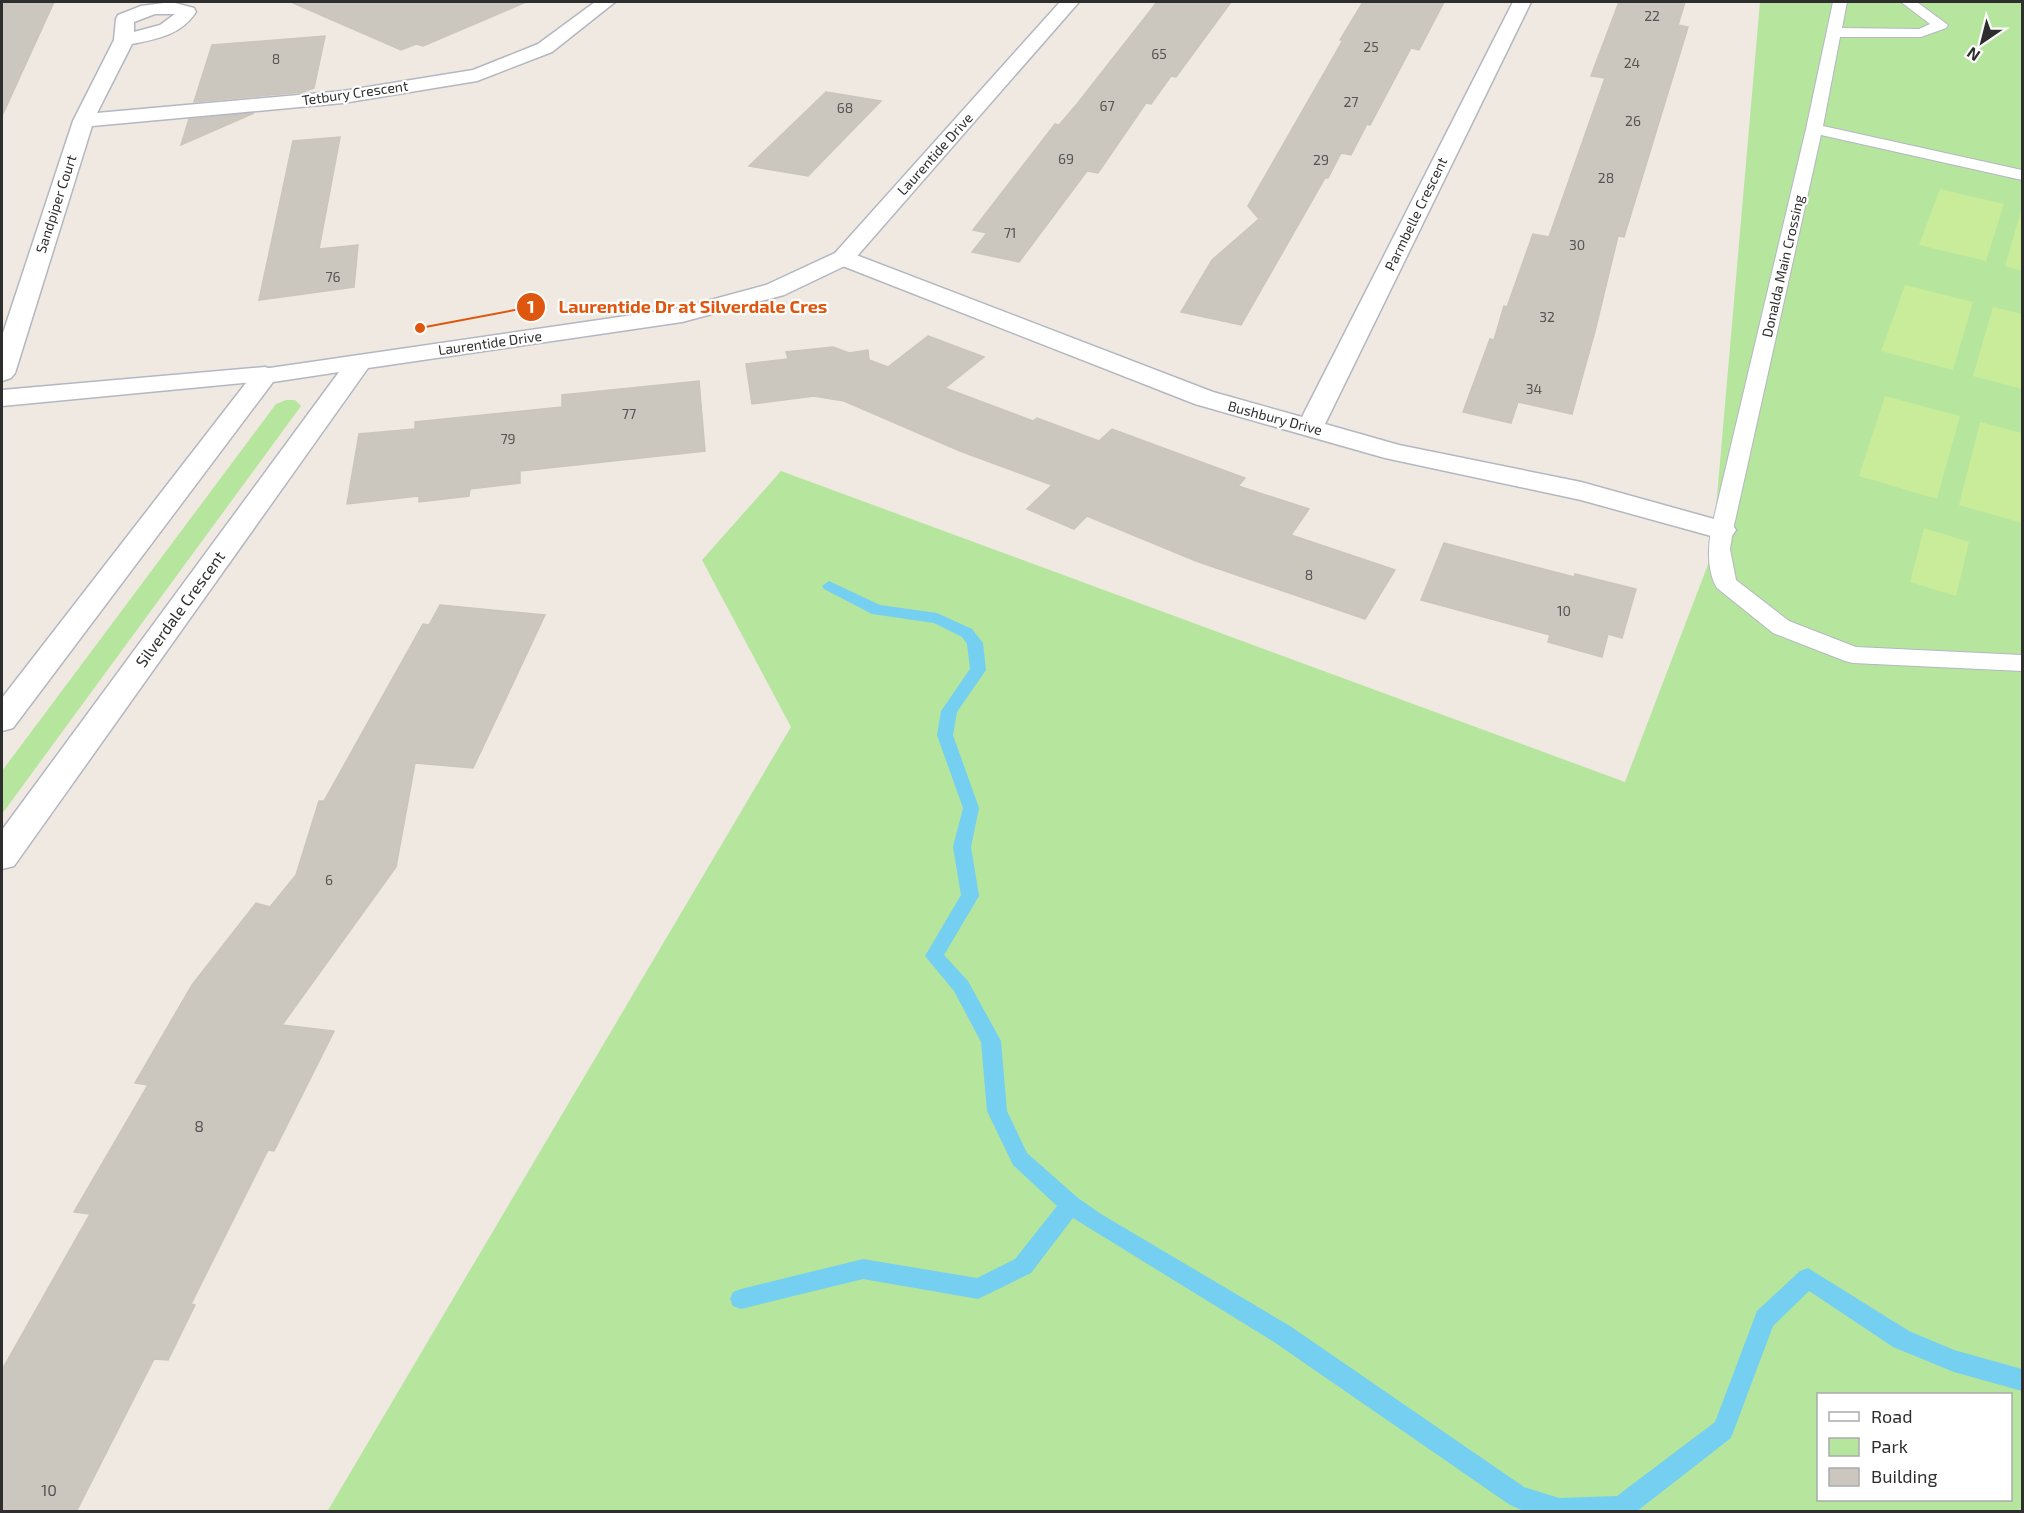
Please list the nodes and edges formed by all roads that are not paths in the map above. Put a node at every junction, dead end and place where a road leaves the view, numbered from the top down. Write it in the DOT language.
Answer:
graph roads {
  1 [pos="606,2"];
  2 [pos="1070,2"];
  3 [pos="1522,2"];
  4 [pos="1840,2"];
  5 [pos="1908,2"];
  6 [pos="1833,32"];
  7 [pos="124,40"];
  8 [pos="83,121"];
  9 [pos="1814,129"];
  10 [pos="2022,175"];
  11 [pos="843,258"];
  12 [pos="359,362"];
  13 [pos="2,374"];
  14 [pos="265,375"];
  15 [pos="2,398"];
  16 [pos="1310,427"];
  17 [pos="1722,530"];
  18 [pos="2022,663"];
  19 [pos="2,720"];
  20 [pos="2,856"];
  1 -- 8 [label="street, Tetbury Crescent"];
  2 -- 11 [label="street, Laurentide Drive"];
  3 -- 16 [label="street, Parmbelle Crescent"];
  4 -- 6 [label="lane, Donalda Main Crossing"];
  5 -- 6 [label="lane"];
  6 -- 9 [label="lane, Donalda Main Crossing"];
  7 -- 8 [label="street, Sandpiper Court"];
  8 -- 13 [label="street, Sandpiper Court"];
  9 -- 10 [label="lane"];
  9 -- 17 [label="lane, Donalda Main Crossing"];
  11 -- 12 [label="street, Laurentide Drive"];
  11 -- 16 [label="street, Bushbury Drive"];
  12 -- 14 [label="street, Laurentide Drive"];
  12 -- 20 [label="street, Silverdale Crescent"];
  14 -- 15 [label="street, Laurentide Drive"];
  14 -- 19 [label="street"];
  16 -- 17 [label="street, Bushbury Drive"];
  17 -- 18 [label="lane, Donalda Main Crossing"];
}
